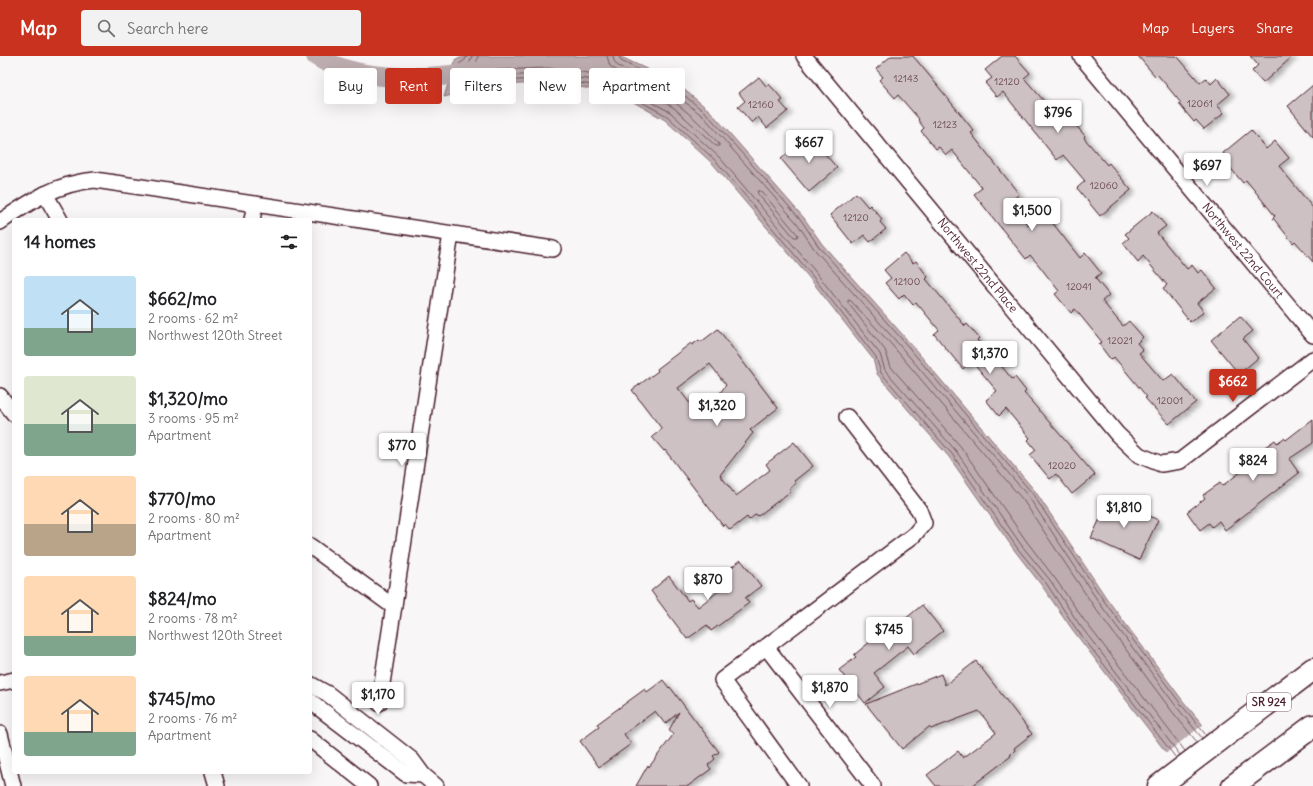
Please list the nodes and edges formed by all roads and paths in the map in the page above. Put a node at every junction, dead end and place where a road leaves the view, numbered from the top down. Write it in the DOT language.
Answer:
graph roads {
  1 [pos="804,56"];
  2 [pos="1081,56"];
  3 [pos="45,194"];
  4 [pos="255,204"];
  5 [pos="59,218"];
  6 [pos="252,218"];
  7 [pos="0,222"];
  8 [pos="451,234"];
  9 [pos="553,249"];
  10 [pos="1313,335"];
  11 [pos="1313,359"];
  12 [pos="0,396"];
  13 [pos="12,411"];
  14 [pos="847,417"];
  15 [pos="312,547"];
  16 [pos="394,607"];
  17 [pos="767,648"];
  18 [pos="1313,669"];
  19 [pos="12,680"];
  20 [pos="0,683"];
  21 [pos="312,685"];
  22 [pos="379,704"];
  23 [pos="312,707"];
  24 [pos="1313,726"];
  25 [pos="0,734"];
  26 [pos="312,741"];
  27 [pos="214,774"];
  28 [pos="423,775"];
  29 [pos="1166,780"];
  30 [pos="13,786"];
  31 [pos="217,786"];
  32 [pos="369,786"];
  33 [pos="436,786"];
  34 [pos="799,786"];
  35 [pos="873,786"];
  36 [pos="1233,786"];
  1 -- 11 [label="street, Northwest 22nd Place"];
  2 -- 10 [label="street, Northwest 22nd Court"];
  3 -- 4 [label="street"];
  3 -- 5 [label="street"];
  3 -- 7 [label="street"];
  4 -- 6 [label="street"];
  4 -- 8 [label="street"];
  8 -- 9 [label="street"];
  8 -- 16 [label="street"];
  12 -- 13 [label="street"];
  14 -- 17 [label="street"];
  15 -- 16 [label="street"];
  16 -- 22 [label="street"];
  17 -- 34 [label="street"];
  17 -- 35 [label="street"];
  18 -- 29 [label="highway, SR 924"];
  19 -- 20 [label="street"];
  21 -- 28 [label="street"];
  23 -- 28 [label="street"];
  24 -- 36 [label="highway"];
  25 -- 30 [label="street"];
  26 -- 32 [label="street"];
  27 -- 31 [label="street"];
  28 -- 33 [label="street"];
}
